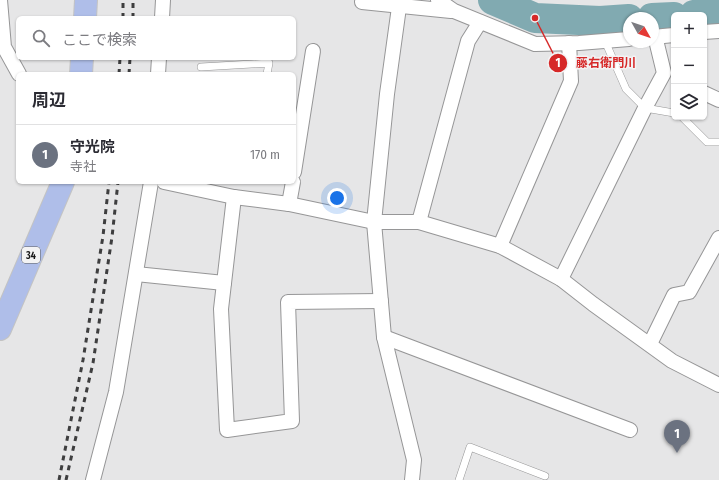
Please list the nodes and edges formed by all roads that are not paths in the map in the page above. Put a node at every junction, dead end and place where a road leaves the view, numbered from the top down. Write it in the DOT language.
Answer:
graph roads {
  1 [pos="0,0"];
  2 [pos="86,0"];
  3 [pos="163,0"];
  4 [pos="438,0"];
  5 [pos="362,2"];
  6 [pos="400,3"];
  7 [pos="454,11"];
  8 [pos="85,16"];
  9 [pos="162,16"];
  10 [pos="480,22"];
  11 [pos="719,31"];
  12 [pos="707,32"];
  13 [pos="671,35"];
  14 [pos="659,36"];
  15 [pos="623,38"];
  16 [pos="605,40"];
  17 [pos="569,43"];
  18 [pos="2,47"];
  19 [pos="659,48"];
  20 [pos="313,51"];
  21 [pos="82,60"];
  22 [pos="159,60"];
  23 [pos="231,65"];
  24 [pos="201,67"];
  25 [pos="18,72"];
  26 [pos="81,72"];
  27 [pos="158,72"];
  28 [pos="229,72"];
  29 [pos="267,72"];
  30 [pos="669,75"];
  31 [pos="707,94"];
  32 [pos="719,100"];
  33 [pos="645,108"];
  34 [pos="671,112"];
  35 [pos="685,120"];
  36 [pos="719,142"];
  37 [pos="296,159"];
  38 [pos="62,184"];
  39 [pos="151,184"];
  40 [pos="182,184"];
  41 [pos="292,184"];
  42 [pos="209,187"];
  43 [pos="234,197"];
  44 [pos="289,204"];
  45 [pos="374,222"];
  46 [pos="419,222"];
  47 [pos="719,238"];
  48 [pos="500,246"];
  49 [pos="136,274"];
  50 [pos="561,279"];
  51 [pos="224,283"];
  52 [pos="6,300"];
  53 [pos="381,301"];
  54 [pos="0,329"];
  55 [pos="384,337"];
  56 [pos="650,344"];
  57 [pos="719,385"];
  58 [pos="630,430"];
  59 [pos="545,476"];
  60 [pos="93,480"];
  61 [pos="412,480"];
  62 [pos="459,480"];
  1 -- 18 [label="street"];
  2 -- 8 [label="main road"];
  3 -- 9 [label="street"];
  4 -- 7 [label="street"];
  5 -- 6 [label="street"];
  6 -- 7 [label="street"];
  6 -- 45 [label="street"];
  7 -- 10 [label="street"];
  10 -- 17 [label="street"];
  10 -- 46 [label="street"];
  11 -- 12 [label="street"];
  13 -- 14 [label="street"];
  15 -- 16 [label="street"];
  16 -- 17 [label="street"];
  16 -- 33 [label="lane"];
  17 -- 48 [label="street"];
  18 -- 25 [label="street"];
  19 -- 30 [label="street"];
  20 -- 37 [label="street"];
  21 -- 26 [label="main road"];
  22 -- 27 [label="street"];
  23 -- 24 [label="lane"];
  23 -- 28 [label="lane"];
  23 -- 29 [label="lane"];
  30 -- 33 [label="street"];
  31 -- 32 [label="street"];
  33 -- 34 [label="lane"];
  33 -- 50 [label="street"];
  35 -- 36 [label="lane"];
  38 -- 52 [label="main road, 34"];
  39 -- 49 [label="street"];
  40 -- 42 [label="street"];
  41 -- 44 [label="street"];
  42 -- 43 [label="street"];
  43 -- 44 [label="street"];
  43 -- 51 [label="street"];
  44 -- 45 [label="street"];
  45 -- 46 [label="street"];
  45 -- 53 [label="street"];
  46 -- 48 [label="street"];
  47 -- 56 [label="street"];
  48 -- 50 [label="street"];
  49 -- 51 [label="street"];
  49 -- 60 [label="street"];
  50 -- 56 [label="street"];
  51 -- 53 [label="street"];
  52 -- 54 [label="main road, 34"];
  53 -- 55 [label="street"];
  55 -- 58 [label="street"];
  55 -- 61 [label="street"];
  56 -- 57 [label="street"];
  59 -- 62 [label="lane"];
}
